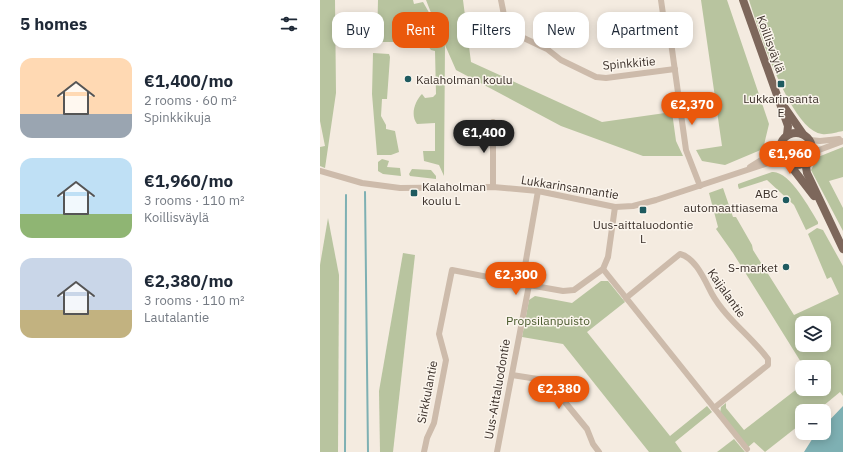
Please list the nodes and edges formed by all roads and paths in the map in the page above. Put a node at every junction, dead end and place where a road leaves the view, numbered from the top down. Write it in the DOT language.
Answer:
graph roads {
  1 [pos="501,0"];
  2 [pos="661,0"];
  3 [pos="743,0"];
  4 [pos="675,69"];
  5 [pos="777,95"];
  6 [pos="493,122"];
  7 [pos="802,134"];
  8 [pos="787,135"];
  9 [pos="810,140"];
  10 [pos="843,140"];
  11 [pos="780,146"];
  12 [pos="811,157"];
  13 [pos="787,162"];
  14 [pos="323,172"];
  15 [pos="736,174"];
  16 [pos="700,186"];
  17 [pos="493,187"];
  18 [pos="538,190"];
  19 [pos="615,207"];
  20 [pos="823,210"];
  21 [pos="843,249"];
  22 [pos="603,268"];
  23 [pos="525,284"];
  24 [pos="626,298"];
  25 [pos="512,375"];
  26 [pos="714,408"];
  27 [pos="747,449"];
  28 [pos="424,452"];
  29 [pos="497,452"];
  30 [pos="599,452"];
  1 -- 4 [label="street, Spinkkitie"];
  2 -- 4 [label="street, Spinkkitie"];
  3 -- 5 [label="main road, Koillisväylä"];
  4 -- 16 [label="street, Spinkkitie"];
  5 -- 7 [label="main road, Koillisväylä"];
  5 -- 8 [label="main road, Koillisväylä"];
  6 -- 17 [label="street"];
  7 -- 8 [label="main road"];
  7 -- 9 [label="main road"];
  8 -- 11 [label="main road"];
  9 -- 10 [label="street"];
  9 -- 12 [label="main road"];
  10 -- 12 [label="street"];
  11 -- 13 [label="main road"];
  11 -- 15 [label="street, Lukkarinsannantie"];
  12 -- 13 [label="main road"];
  12 -- 20 [label="main road"];
  13 -- 15 [label="street, Lukkarinsannantie"];
  13 -- 20 [label="main road"];
  14 -- 17 [label="street, Lukkarinsannantie"];
  15 -- 16 [label="street, Lukkarinsannantie"];
  16 -- 19 [label="street, Lukkarinsannantie"];
  17 -- 18 [label="street, Lukkarinsannantie"];
  18 -- 19 [label="street, Lukkarinsannantie"];
  18 -- 23 [label="street, Uus-Aittaluodontie"];
  19 -- 22 [label="street"];
  20 -- 21 [label="main road"];
  22 -- 23 [label="street"];
  22 -- 24 [label="street"];
  23 -- 25 [label="street, Uus-Aittaluodontie"];
  23 -- 28 [label="street, Sirkkulantie"];
  24 -- 26 [label="street"];
  24 -- 26 [label="street, Kaijalantie"];
  25 -- 29 [label="street, Uus-Aittaluodontie"];
  25 -- 30 [label="street"];
  26 -- 27 [label="street"];
}
